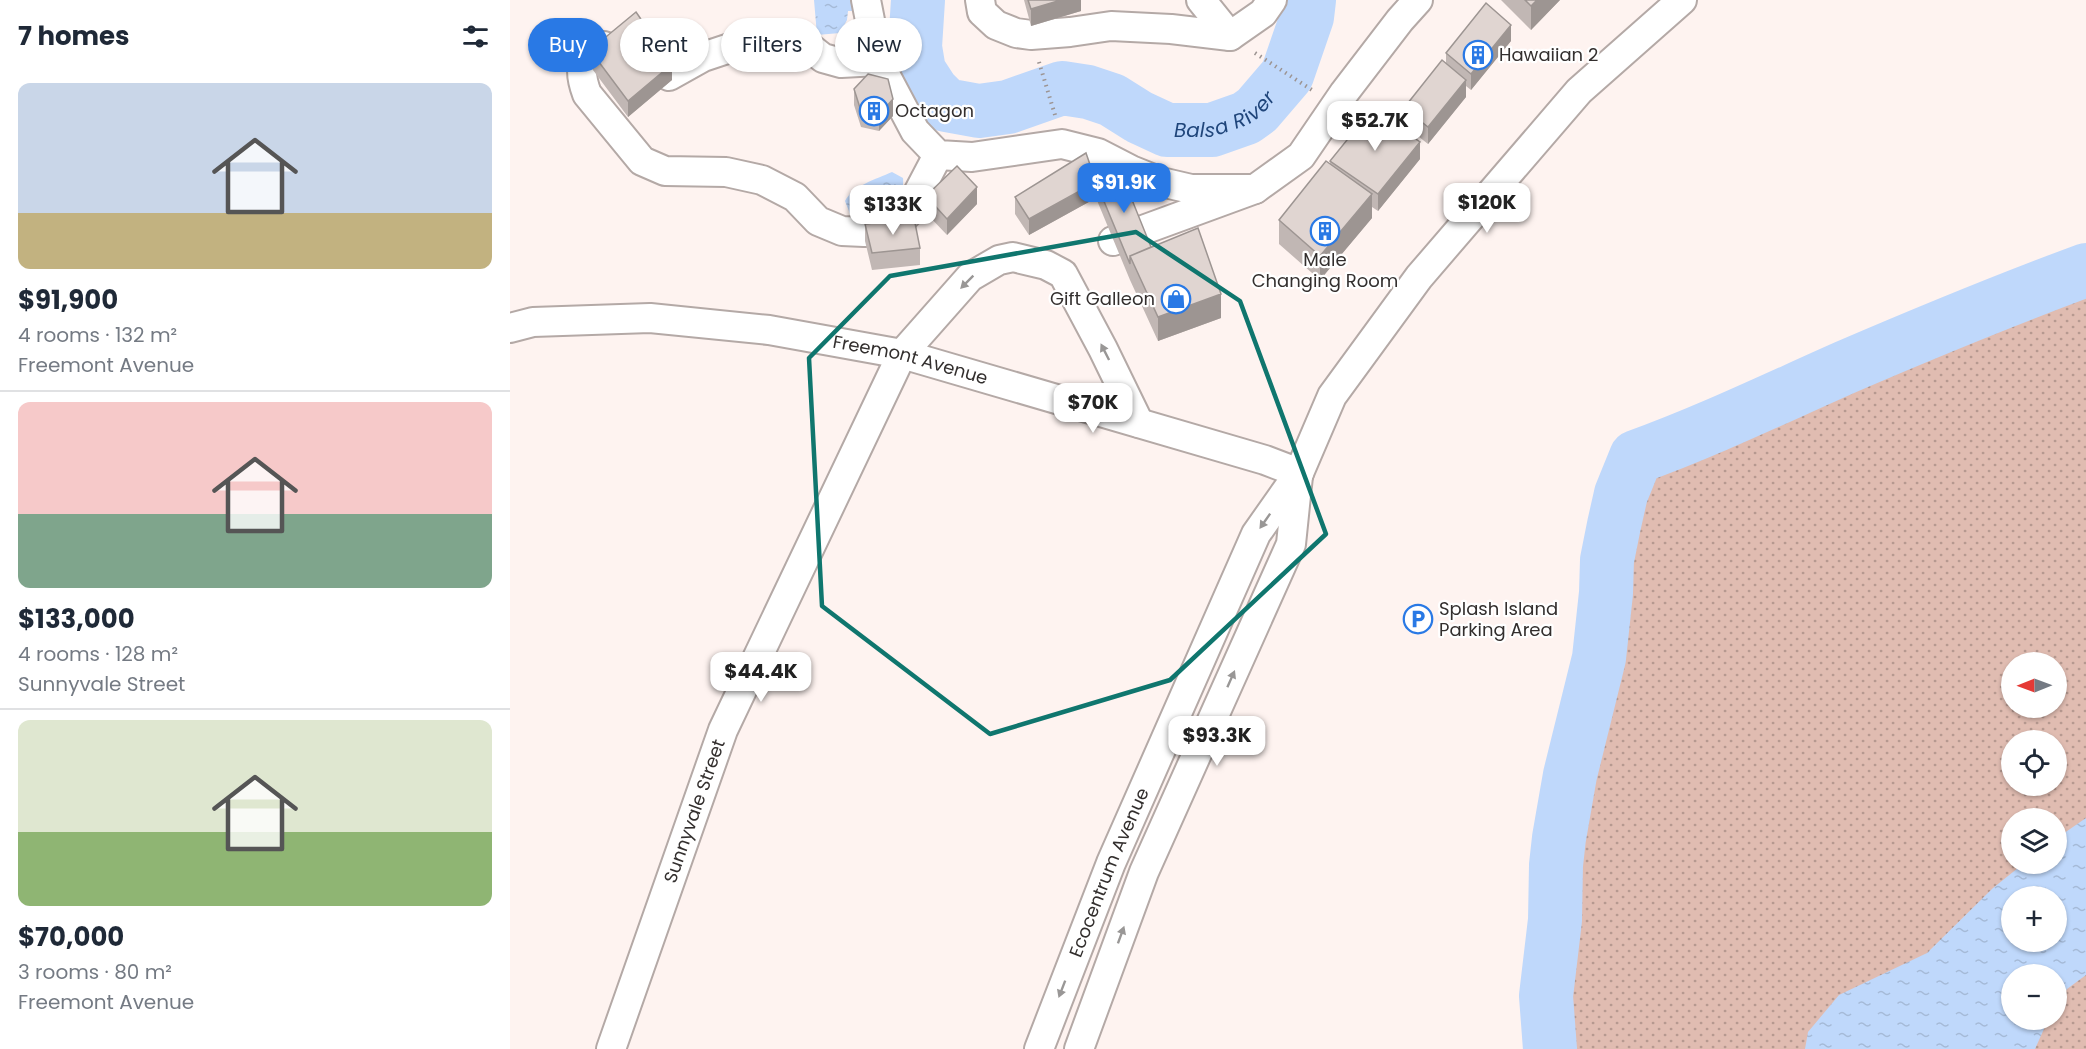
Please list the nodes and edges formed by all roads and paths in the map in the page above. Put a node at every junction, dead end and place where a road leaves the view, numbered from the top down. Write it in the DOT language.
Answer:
graph roads {
  1 [pos="866,0"];
  2 [pos="980,0"];
  3 [pos="1202,0"];
  4 [pos="1272,0"];
  5 [pos="1418,0"];
  6 [pos="1682,0"];
  7 [pos="870,18"];
  8 [pos="1032,35"];
  9 [pos="1230,36"];
  10 [pos="612,49"];
  11 [pos="835,61"];
  12 [pos="884,72"];
  13 [pos="669,76"];
  14 [pos="1336,106"];
  15 [pos="1062,144"];
  16 [pos="938,154"];
  17 [pos="1255,189"];
  18 [pos="1113,240"];
  19 [pos="510,328"];
  20 [pos="902,354"];
  21 [pos="1139,423"];
  22 [pos="1299,473"];
  23 [pos="611,1049"];
  24 [pos="1039,1049"];
  25 [pos="1079,1049"];
  1 -- 7 [label="street"];
  2 -- 8 [label="street"];
  3 -- 9 [label="street"];
  4 -- 9 [label="street"];
  5 -- 14 [label="street"];
  6 -- 22 [label="street, Ecocentrum Avenue"];
  8 -- 9 [label="street"];
  8 -- 15 [label="path"];
  9 -- 14 [label="path"];
  10 -- 16 [label="street"];
  11 -- 13 [label="street"];
  12 -- 16 [label="street"];
  14 -- 17 [label="street"];
  15 -- 16 [label="street"];
  15 -- 17 [label="street"];
  17 -- 18 [label="street"];
  19 -- 20 [label="street, Freemont Avenue"];
  20 -- 21 [label="street, Freemont Avenue"];
  21 -- 20 [label="street, Sunnyvale Street, one-way"];
  20 -- 23 [label="street, Sunnyvale Street"];
  21 -- 22 [label="street, Freemont Avenue"];
  22 -- 24 [label="street, Ecocentrum Avenue, one-way"];
  25 -- 22 [label="street, Ecocentrum Avenue, one-way"];
}
